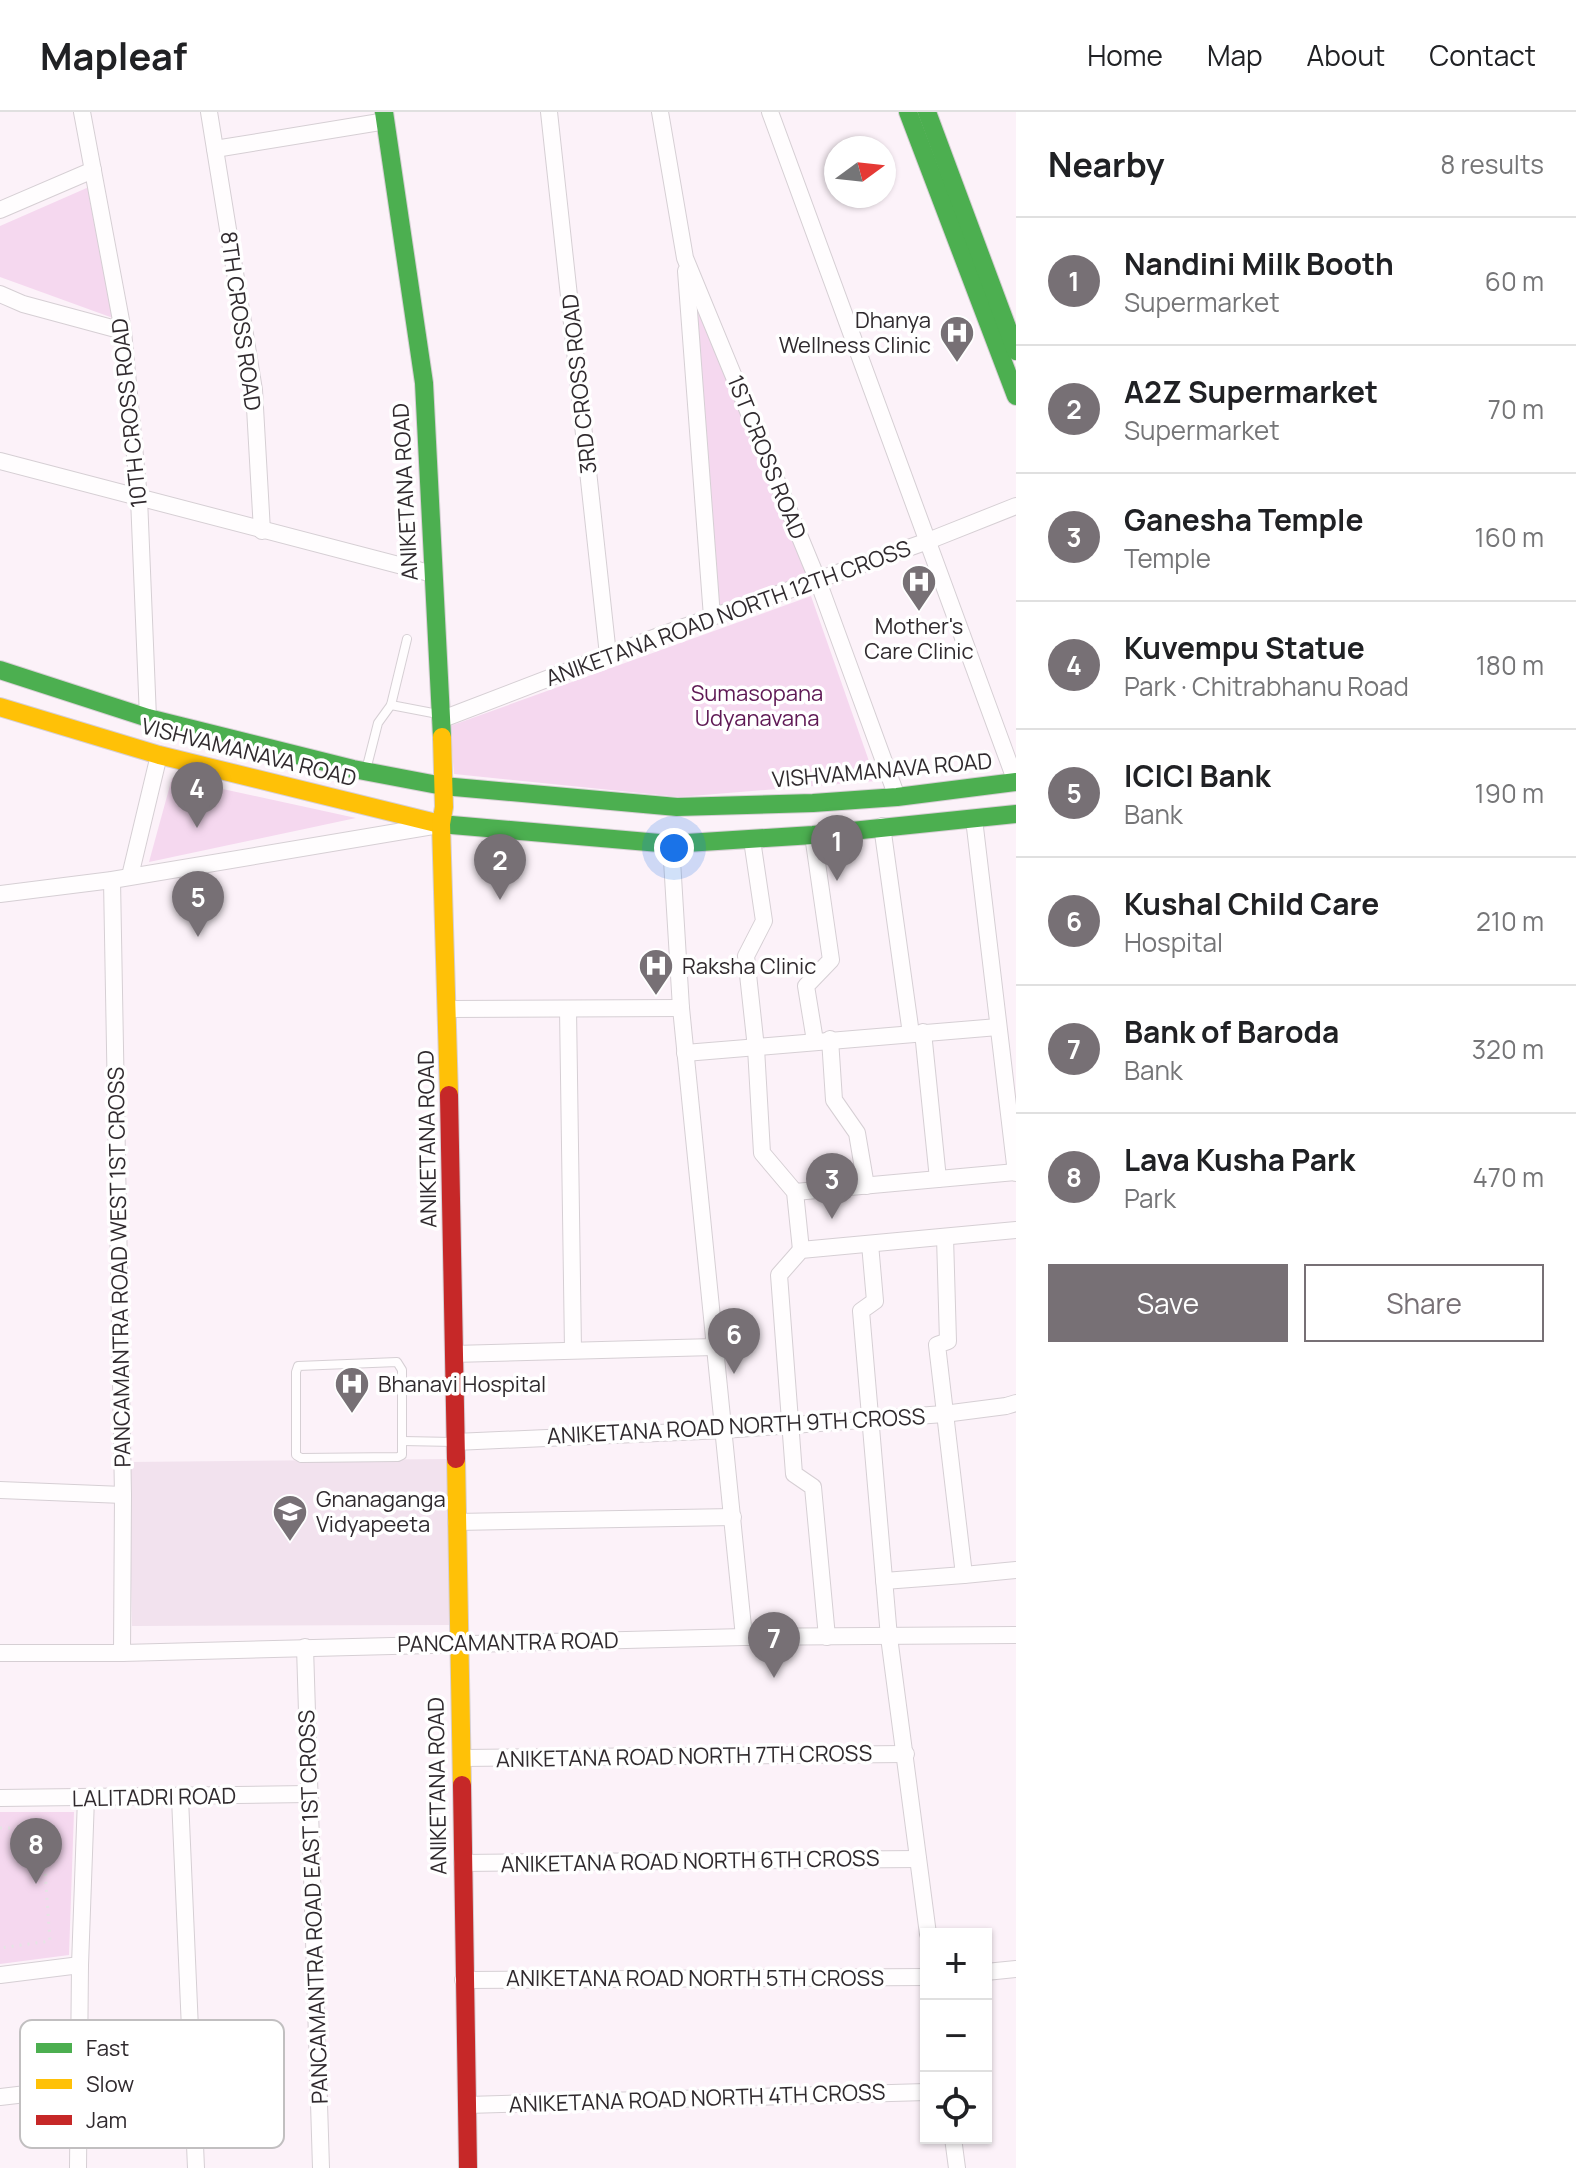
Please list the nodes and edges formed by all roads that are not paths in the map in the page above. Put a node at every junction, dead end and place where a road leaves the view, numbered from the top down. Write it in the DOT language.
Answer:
graph roads {
  1 [pos="82,112"];
  2 [pos="209,112"];
  3 [pos="549,112"];
  4 [pos="660,112"];
  5 [pos="770,112"];
  6 [pos="908,112"];
  7 [pos="927,112"];
  8 [pos="385,116"];
  9 [pos="215,149"];
  10 [pos="93,170"];
  11 [pos="0,210"];
  12 [pos="685,258"];
  13 [pos="0,294"];
  14 [pos="123,331"];
  15 [pos="1016,351"];
  16 [pos="1016,396"];
  17 [pos="0,461"];
  18 [pos="139,498"];
  19 [pos="1016,506"];
  20 [pos="262,531"];
  21 [pos="928,541"];
  22 [pos="433,574"];
  23 [pos="818,581"];
  24 [pos="712,617"];
  25 [pos="407,639"];
  26 [pos="608,655"];
  27 [pos="0,670"];
  28 [pos="391,705"];
  29 [pos="0,707"];
  30 [pos="148,718"];
  31 [pos="440,718"];
  32 [pos="159,755"];
  33 [pos="365,771"];
  34 [pos="1016,782"];
  35 [pos="443,786"];
  36 [pos="897,797"];
  37 [pos="1016,814"];
  38 [pos="974,819"];
  39 [pos="441,824"];
  40 [pos="882,826"];
  41 [pos="813,835"];
  42 [pos="752,840"];
  43 [pos="671,844"];
  44 [pos="130,876"];
  45 [pos="112,880"];
  46 [pos="0,894"];
  47 [pos="681,1008"];
  48 [pos="448,1009"];
  49 [pos="568,1009"];
  50 [pos="998,1027"];
  51 [pos="917,1033"];
  52 [pos="822,1040"];
  53 [pos="756,1048"];
  54 [pos="685,1053"];
  55 [pos="1016,1172"];
  56 [pos="938,1179"];
  57 [pos="866,1186"];
  58 [pos="795,1192"];
  59 [pos="1016,1230"];
  60 [pos="945,1237"];
  61 [pos="870,1244"];
  62 [pos="801,1250"];
  63 [pos="714,1347"];
  64 [pos="573,1350"];
  65 [pos="453,1354"];
  66 [pos="1016,1403"];
  67 [pos="944,1414"];
  68 [pos="870,1418"];
  69 [pos="791,1425"];
  70 [pos="724,1430"];
  71 [pos="403,1441"];
  72 [pos="455,1442"];
  73 [pos="0,1490"];
  74 [pos="123,1495"];
  75 [pos="733,1517"];
  76 [pos="456,1522"];
  77 [pos="1016,1570"];
  78 [pos="964,1575"];
  79 [pos="884,1581"];
  80 [pos="1016,1635"];
  81 [pos="744,1637"];
  82 [pos="827,1637"];
  83 [pos="889,1637"];
  84 [pos="458,1643"];
  85 [pos="305,1647"];
  86 [pos="0,1653"];
  87 [pos="122,1653"];
  88 [pos="906,1754"];
  89 [pos="462,1758"];
  90 [pos="309,1794"];
  91 [pos="0,1798"];
  92 [pos="86,1798"];
  93 [pos="180,1798"];
  94 [pos="918,1859"];
  95 [pos="462,1863"];
  96 [pos="927,1928"];
  97 [pos="80,1965"];
  98 [pos="1016,1969"];
  99 [pos="992,1971"];
  100 [pos="0,1975"];
  101 [pos="920,1977"];
  102 [pos="463,1980"];
  103 [pos="79,2020"];
  104 [pos="190,2020"];
  105 [pos="920,2092"];
  106 [pos="20,2095"];
  107 [pos="0,2097"];
  108 [pos="467,2105"];
  109 [pos="954,2144"];
  110 [pos="78,2148"];
  111 [pos="195,2148"];
  112 [pos="78,2168"];
  113 [pos="196,2168"];
  114 [pos="321,2168"];
  115 [pos="468,2168"];
  116 [pos="957,2168"];
  1 -- 10 [label="street, 10TH CROSS ROAD"];
  2 -- 9 [label="street, 8TH CROSS ROAD"];
  3 -- 26 [label="street, 3RD CROSS ROAD"];
  4 -- 12 [label="street, 1ST CROSS ROAD"];
  5 -- 21 [label="street"];
  6 -- 16 [label="main road"];
  7 -- 15 [label="main road"];
  8 -- 9 [label="street"];
  8 -- 22 [label="main road, ANIKETANA ROAD"];
  9 -- 20 [label="street, 8TH CROSS ROAD"];
  10 -- 11 [label="street"];
  10 -- 14 [label="street, 10TH CROSS ROAD"];
  12 -- 23 [label="street, 1ST CROSS ROAD"];
  12 -- 24 [label="street"];
  13 -- 14 [label="street"];
  14 -- 18 [label="street, 10TH CROSS ROAD"];
  17 -- 18 [label="street"];
  18 -- 20 [label="street"];
  18 -- 30 [label="street, 10TH CROSS ROAD"];
  19 -- 21 [label="street, ANIKETANA ROAD NORTH 12TH CROSS"];
  20 -- 22 [label="street"];
  21 -- 23 [label="street, ANIKETANA ROAD NORTH 12TH CROSS"];
  21 -- 34 [label="street"];
  22 -- 31 [label="main road, ANIKETANA ROAD"];
  23 -- 24 [label="street, ANIKETANA ROAD NORTH 12TH CROSS"];
  23 -- 36 [label="street, 1ST CROSS ROAD"];
  24 -- 26 [label="street, ANIKETANA ROAD NORTH 12TH CROSS"];
  25 -- 28 [label="lane"];
  26 -- 31 [label="street, ANIKETANA ROAD NORTH 12TH CROSS"];
  27 -- 30 [label="main road, VISHVAMANAVA ROAD"];
  28 -- 31 [label="lane"];
  28 -- 33 [label="lane"];
  29 -- 32 [label="main road, VISHVAMANAVA ROAD"];
  30 -- 33 [label="main road, VISHVAMANAVA ROAD"];
  31 -- 35 [label="main road, ANIKETANA ROAD"];
  32 -- 39 [label="main road, VISHVAMANAVA ROAD"];
  32 -- 44 [label="street"];
  33 -- 35 [label="main road, VISHVAMANAVA ROAD"];
  34 -- 36 [label="main road, VISHVAMANAVA ROAD"];
  35 -- 36 [label="main road, VISHVAMANAVA ROAD"];
  35 -- 39 [label="main road, ANIKETANA ROAD"];
  37 -- 38 [label="main road, VISHVAMANAVA ROAD"];
  38 -- 40 [label="main road, VISHVAMANAVA ROAD"];
  38 -- 50 [label="street"];
  39 -- 43 [label="main road, VISHVAMANAVA ROAD"];
  39 -- 44 [label="street"];
  39 -- 48 [label="main road, ANIKETANA ROAD"];
  40 -- 41 [label="main road, VISHVAMANAVA ROAD"];
  40 -- 51 [label="street"];
  41 -- 42 [label="main road, VISHVAMANAVA ROAD"];
  41 -- 52 [label="street"];
  42 -- 43 [label="main road, VISHVAMANAVA ROAD"];
  42 -- 53 [label="street"];
  43 -- 47 [label="street"];
  44 -- 45 [label="street"];
  45 -- 46 [label="street"];
  45 -- 74 [label="street, PANCAMANTRA ROAD WEST 1ST CROSS"];
  47 -- 49 [label="street"];
  47 -- 54 [label="street"];
  48 -- 49 [label="street"];
  48 -- 65 [label="main road, ANIKETANA ROAD"];
  49 -- 64 [label="street"];
  50 -- 51 [label="street"];
  50 -- 55 [label="street"];
  51 -- 52 [label="street"];
  51 -- 56 [label="street"];
  52 -- 53 [label="street"];
  52 -- 57 [label="street"];
  53 -- 54 [label="street"];
  53 -- 58 [label="street"];
  54 -- 63 [label="street"];
  55 -- 56 [label="street"];
  56 -- 57 [label="street"];
  57 -- 58 [label="street"];
  58 -- 62 [label="street"];
  59 -- 60 [label="street"];
  60 -- 61 [label="street"];
  60 -- 67 [label="street"];
  61 -- 62 [label="street"];
  61 -- 68 [label="street"];
  62 -- 69 [label="street"];
  63 -- 64 [label="street"];
  63 -- 70 [label="street"];
  64 -- 65 [label="street"];
  65 -- 72 [label="main road, ANIKETANA ROAD"];
  66 -- 67 [label="street, ANIKETANA ROAD NORTH 9TH CROSS"];
  67 -- 68 [label="street, ANIKETANA ROAD NORTH 9TH CROSS"];
  67 -- 78 [label="street"];
  68 -- 69 [label="street, ANIKETANA ROAD NORTH 9TH CROSS"];
  68 -- 79 [label="street"];
  69 -- 70 [label="street, ANIKETANA ROAD NORTH 9TH CROSS"];
  69 -- 82 [label="street"];
  70 -- 72 [label="street, ANIKETANA ROAD NORTH 9TH CROSS"];
  70 -- 75 [label="street"];
  71 -- 71 [label="lane"];
  71 -- 72 [label="lane"];
  72 -- 76 [label="main road, ANIKETANA ROAD"];
  73 -- 74 [label="street"];
  74 -- 87 [label="street, PANCAMANTRA ROAD WEST 1ST CROSS"];
  75 -- 76 [label="street"];
  75 -- 81 [label="street"];
  76 -- 84 [label="main road, ANIKETANA ROAD"];
  77 -- 78 [label="street"];
  78 -- 79 [label="street"];
  79 -- 83 [label="street"];
  80 -- 83 [label="street, PANCAMANTRA ROAD"];
  81 -- 82 [label="street, PANCAMANTRA ROAD"];
  81 -- 84 [label="street, PANCAMANTRA ROAD"];
  82 -- 83 [label="street, PANCAMANTRA ROAD"];
  83 -- 88 [label="street"];
  84 -- 85 [label="street, PANCAMANTRA ROAD"];
  84 -- 89 [label="main road, ANIKETANA ROAD"];
  85 -- 87 [label="street, PANCAMANTRA ROAD"];
  85 -- 90 [label="street, PANCAMANTRA ROAD EAST 1ST CROSS"];
  86 -- 87 [label="street, PANCAMANTRA ROAD"];
  88 -- 89 [label="street, ANIKETANA ROAD NORTH 7TH CROSS"];
  88 -- 94 [label="street"];
  89 -- 95 [label="main road, ANIKETANA ROAD"];
  90 -- 93 [label="street, LALITADRI ROAD"];
  90 -- 114 [label="street, PANCAMANTRA ROAD EAST 1ST CROSS"];
  91 -- 92 [label="street, LALITADRI ROAD"];
  92 -- 93 [label="street, LALITADRI ROAD"];
  92 -- 97 [label="street"];
  93 -- 104 [label="street"];
  94 -- 95 [label="street, ANIKETANA ROAD NORTH 6TH CROSS"];
  94 -- 96 [label="street"];
  95 -- 102 [label="main road, ANIKETANA ROAD"];
  97 -- 100 [label="street"];
  97 -- 103 [label="street"];
  98 -- 99 [label="street"];
  101 -- 102 [label="street, ANIKETANA ROAD NORTH 5TH CROSS"];
  102 -- 108 [label="main road, ANIKETANA ROAD"];
  105 -- 108 [label="street, ANIKETANA ROAD NORTH 4TH CROSS"];
  106 -- 107 [label="street"];
  108 -- 115 [label="main road, ANIKETANA ROAD"];
  109 -- 116 [label="street"];
  110 -- 112 [label="street"];
  111 -- 113 [label="street"];
}
